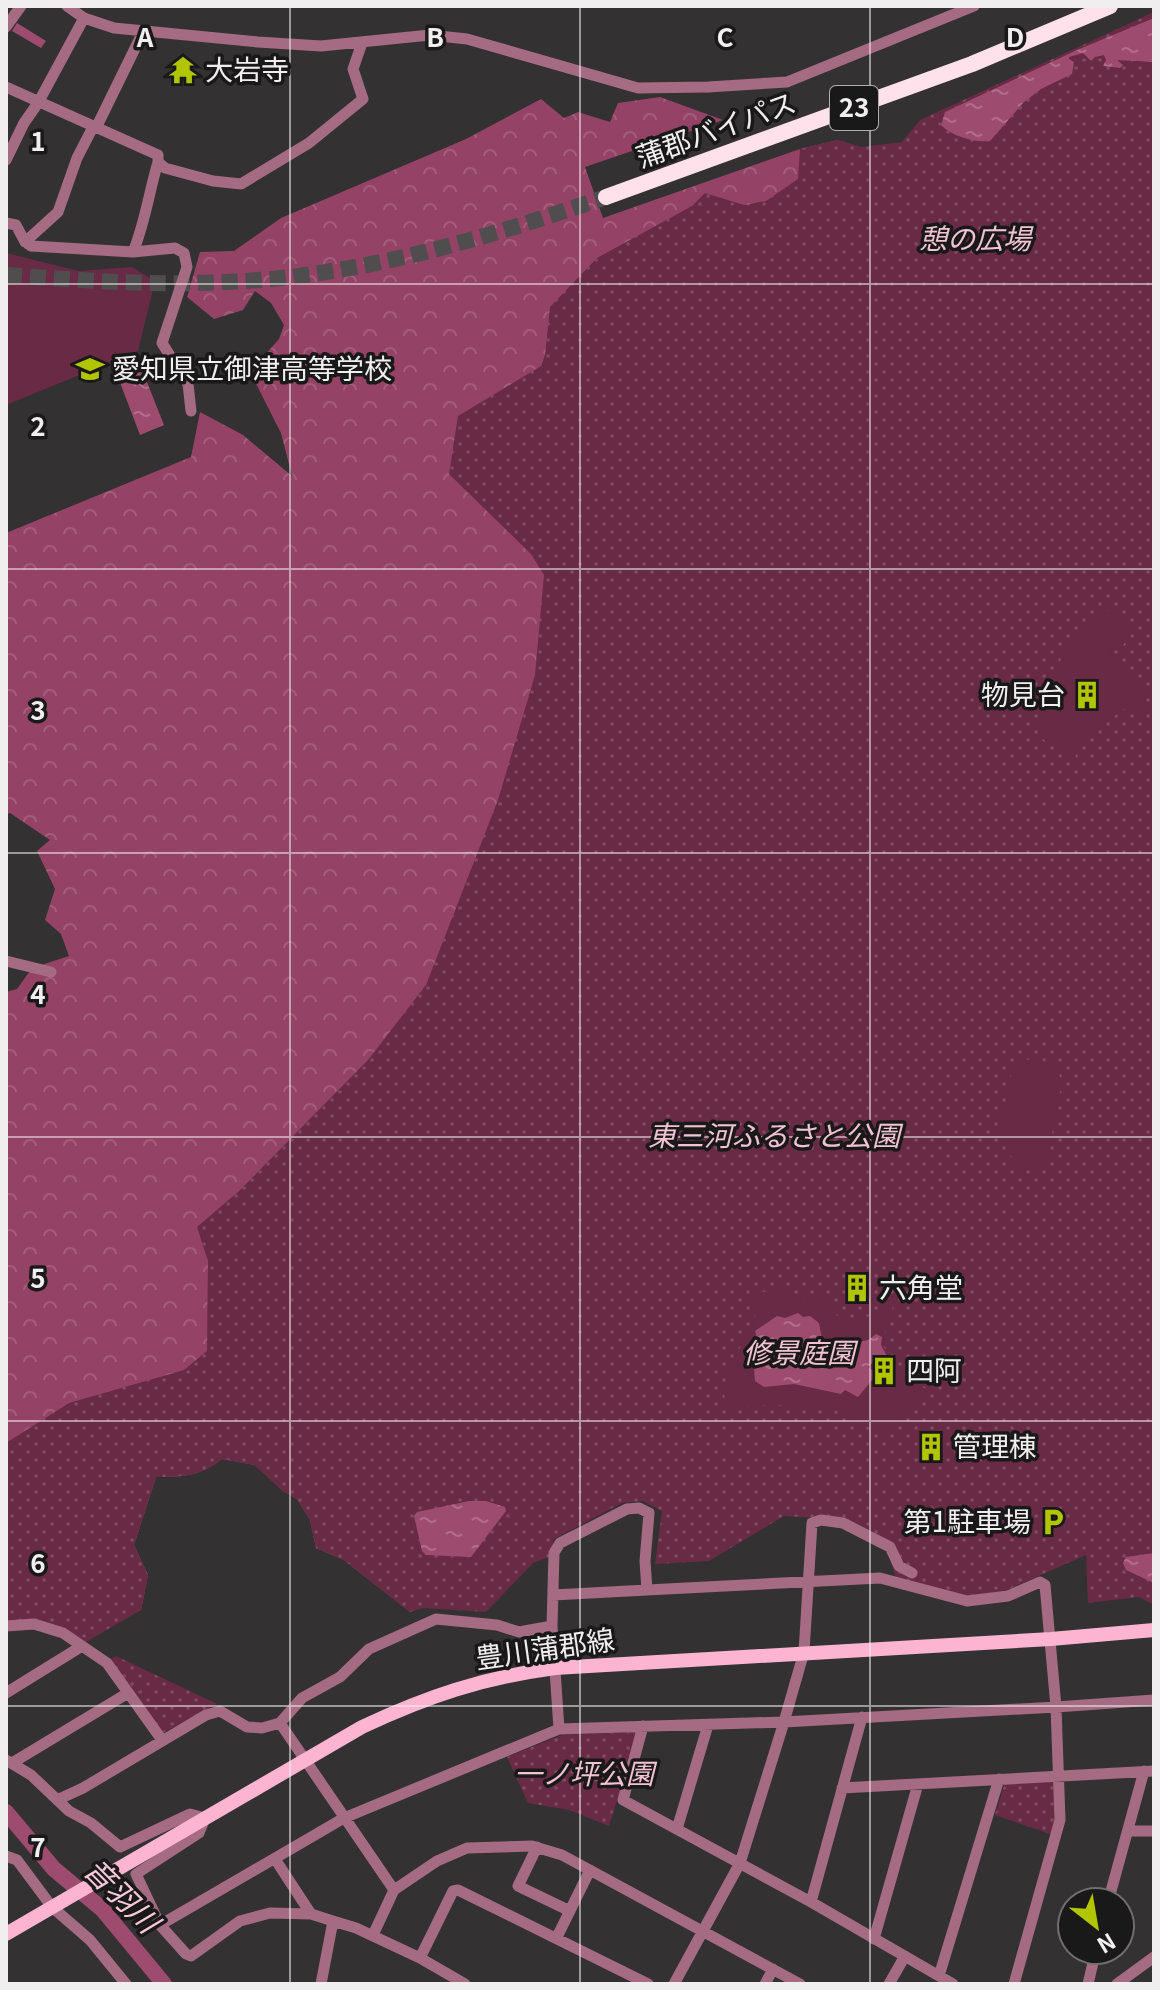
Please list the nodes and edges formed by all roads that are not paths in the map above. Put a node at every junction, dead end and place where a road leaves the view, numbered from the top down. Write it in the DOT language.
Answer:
graph roads {
  1 [pos="21,6"];
  2 [pos="67,6"];
  3 [pos="974,6"];
  4 [pos="1101,8"];
  5 [pos="84,18"];
  6 [pos="6,27"];
  7 [pos="143,32"];
  8 [pos="362,43"];
  9 [pos="6,87"];
  10 [pos="38,103"];
  11 [pos="95,127"];
  12 [pos="6,160"];
  13 [pos="158,162"];
  14 [pos="606,194"];
  15 [pos="6,223"];
  16 [pos="25,242"];
  17 [pos="133,252"];
  18 [pos="191,411"];
  19 [pos="6,961"];
  20 [pos="51,972"];
  21 [pos="912,1573"];
  22 [pos="809,1580"];
  23 [pos="647,1590"];
  24 [pos="553,1595"];
  25 [pos="6,1626"];
  26 [pos="552,1626"];
  27 [pos="1154,1630"];
  28 [pos="1051,1639"];
  29 [pos="82,1646"];
  30 [pos="804,1652"];
  31 [pos="555,1668"];
  32 [pos="6,1693"];
  33 [pos="128,1693"];
  34 [pos="1154,1700"];
  35 [pos="1056,1707"];
  36 [pos="862,1717"];
  37 [pos="784,1722"];
  38 [pos="280,1723"];
  39 [pos="708,1725"];
  40 [pos="643,1726"];
  41 [pos="559,1729"];
  42 [pos="162,1740"];
  43 [pos="305,1760"];
  44 [pos="9,1762"];
  45 [pos="1149,1771"];
  46 [pos="1059,1775"];
  47 [pos="999,1779"];
  48 [pos="918,1784"];
  49 [pos="842,1788"];
  50 [pos="57,1800"];
  51 [pos="205,1818"];
  52 [pos="344,1818"];
  53 [pos="677,1829"];
  54 [pos="1128,1831"];
  55 [pos="1154,1831"];
  56 [pos="537,1847"];
  57 [pos="6,1856"];
  58 [pos="275,1859"];
  59 [pos="740,1863"];
  60 [pos="590,1870"];
  61 [pos="1113,1886"];
  62 [pos="394,1890"];
  63 [pos="811,1902"];
  64 [pos="55,1905"];
  65 [pos="570,1911"];
  66 [pos="311,1914"];
  67 [pos="333,1921"];
  68 [pos="160,1925"];
  69 [pos="705,1930"];
  70 [pos="6,1934"];
  71 [pos="373,1935"];
  72 [pos="557,1937"];
  73 [pos="874,1939"];
  74 [pos="905,1956"];
  75 [pos="1154,1957"];
  76 [pos="420,1958"];
  77 [pos="773,1969"];
  78 [pos="939,1976"];
  79 [pos="126,1984"];
  80 [pos="321,1984"];
  81 [pos="465,1984"];
  82 [pos="648,1984"];
  83 [pos="674,1984"];
  84 [pos="765,1984"];
  85 [pos="800,1984"];
  86 [pos="889,1984"];
  87 [pos="953,1984"];
  88 [pos="1014,1984"];
  89 [pos="1117,1984"];
  1 -- 6 [label="street"];
  2 -- 5 [label="street"];
  3 -- 8 [label="street"];
  4 -- 14 [label="highway, 蒲郡バイパス / 23"];
  5 -- 7 [label="street"];
  5 -- 10 [label="street"];
  7 -- 8 [label="street"];
  7 -- 11 [label="street"];
  8 -- 13 [label="street"];
  9 -- 10 [label="street"];
  10 -- 11 [label="street"];
  10 -- 12 [label="street"];
  11 -- 13 [label="street"];
  11 -- 16 [label="street"];
  13 -- 17 [label="street"];
  15 -- 16 [label="street"];
  16 -- 17 [label="street"];
  17 -- 18 [label="street"];
  19 -- 20 [label="street"];
  21 -- 22 [label="street"];
  22 -- 23 [label="street"];
  22 -- 28 [label="street"];
  22 -- 30 [label="street"];
  23 -- 24 [label="street"];
  23 -- 24 [label="street"];
  24 -- 26 [label="street"];
  25 -- 29 [label="street"];
  26 -- 31 [label="street"];
  26 -- 38 [label="street"];
  27 -- 28 [label="main road, 豊川蒲郡線"];
  28 -- 30 [label="main road, 豊川蒲郡線"];
  28 -- 35 [label="street"];
  29 -- 32 [label="street"];
  29 -- 33 [label="street"];
  30 -- 31 [label="main road, 豊川蒲郡線"];
  30 -- 37 [label="street"];
  31 -- 41 [label="street"];
  31 -- 43 [label="main road, 豊川蒲郡線"];
  33 -- 42 [label="street"];
  33 -- 44 [label="street"];
  34 -- 35 [label="street"];
  35 -- 36 [label="street"];
  35 -- 46 [label="street"];
  36 -- 37 [label="street"];
  36 -- 49 [label="street"];
  37 -- 39 [label="street"];
  37 -- 59 [label="street"];
  38 -- 42 [label="street"];
  38 -- 43 [label="street"];
  39 -- 40 [label="street"];
  39 -- 53 [label="street"];
  40 -- 41 [label="street"];
  40 -- 53 [label="street"];
  41 -- 52 [label="street"];
  42 -- 50 [label="street"];
  43 -- 51 [label="main road, 豊川蒲郡線"];
  43 -- 52 [label="street"];
  44 -- 50 [label="street"];
  45 -- 46 [label="street"];
  45 -- 54 [label="street"];
  46 -- 47 [label="street"];
  46 -- 88 [label="street"];
  47 -- 48 [label="street"];
  47 -- 78 [label="street"];
  48 -- 49 [label="street"];
  48 -- 73 [label="street"];
  49 -- 63 [label="street"];
  50 -- 51 [label="street"];
  51 -- 64 [label="main road, 豊川蒲郡線"];
  51 -- 68 [label="street"];
  52 -- 58 [label="street"];
  52 -- 62 [label="street"];
  53 -- 59 [label="street"];
  54 -- 55 [label="street"];
  54 -- 61 [label="street"];
  56 -- 60 [label="street"];
  56 -- 62 [label="street"];
  56 -- 65 [label="street"];
  57 -- 64 [label="street"];
  58 -- 66 [label="street"];
  58 -- 68 [label="street"];
  59 -- 63 [label="street"];
  59 -- 69 [label="street"];
  60 -- 65 [label="street"];
  60 -- 69 [label="street"];
  62 -- 71 [label="street"];
  63 -- 73 [label="street"];
  64 -- 70 [label="main road, 豊川蒲郡線"];
  64 -- 79 [label="street"];
  65 -- 72 [label="street"];
  66 -- 67 [label="street"];
  66 -- 68 [label="street"];
  67 -- 71 [label="street"];
  67 -- 80 [label="street"];
  69 -- 77 [label="street"];
  69 -- 83 [label="street"];
  71 -- 76 [label="street"];
  72 -- 76 [label="street"];
  72 -- 82 [label="street"];
  73 -- 74 [label="street"];
  74 -- 78 [label="street"];
  74 -- 86 [label="street"];
  75 -- 89 [label="street"];
  76 -- 81 [label="street"];
  77 -- 84 [label="street"];
  77 -- 85 [label="street"];
  78 -- 87 [label="street"];
}
